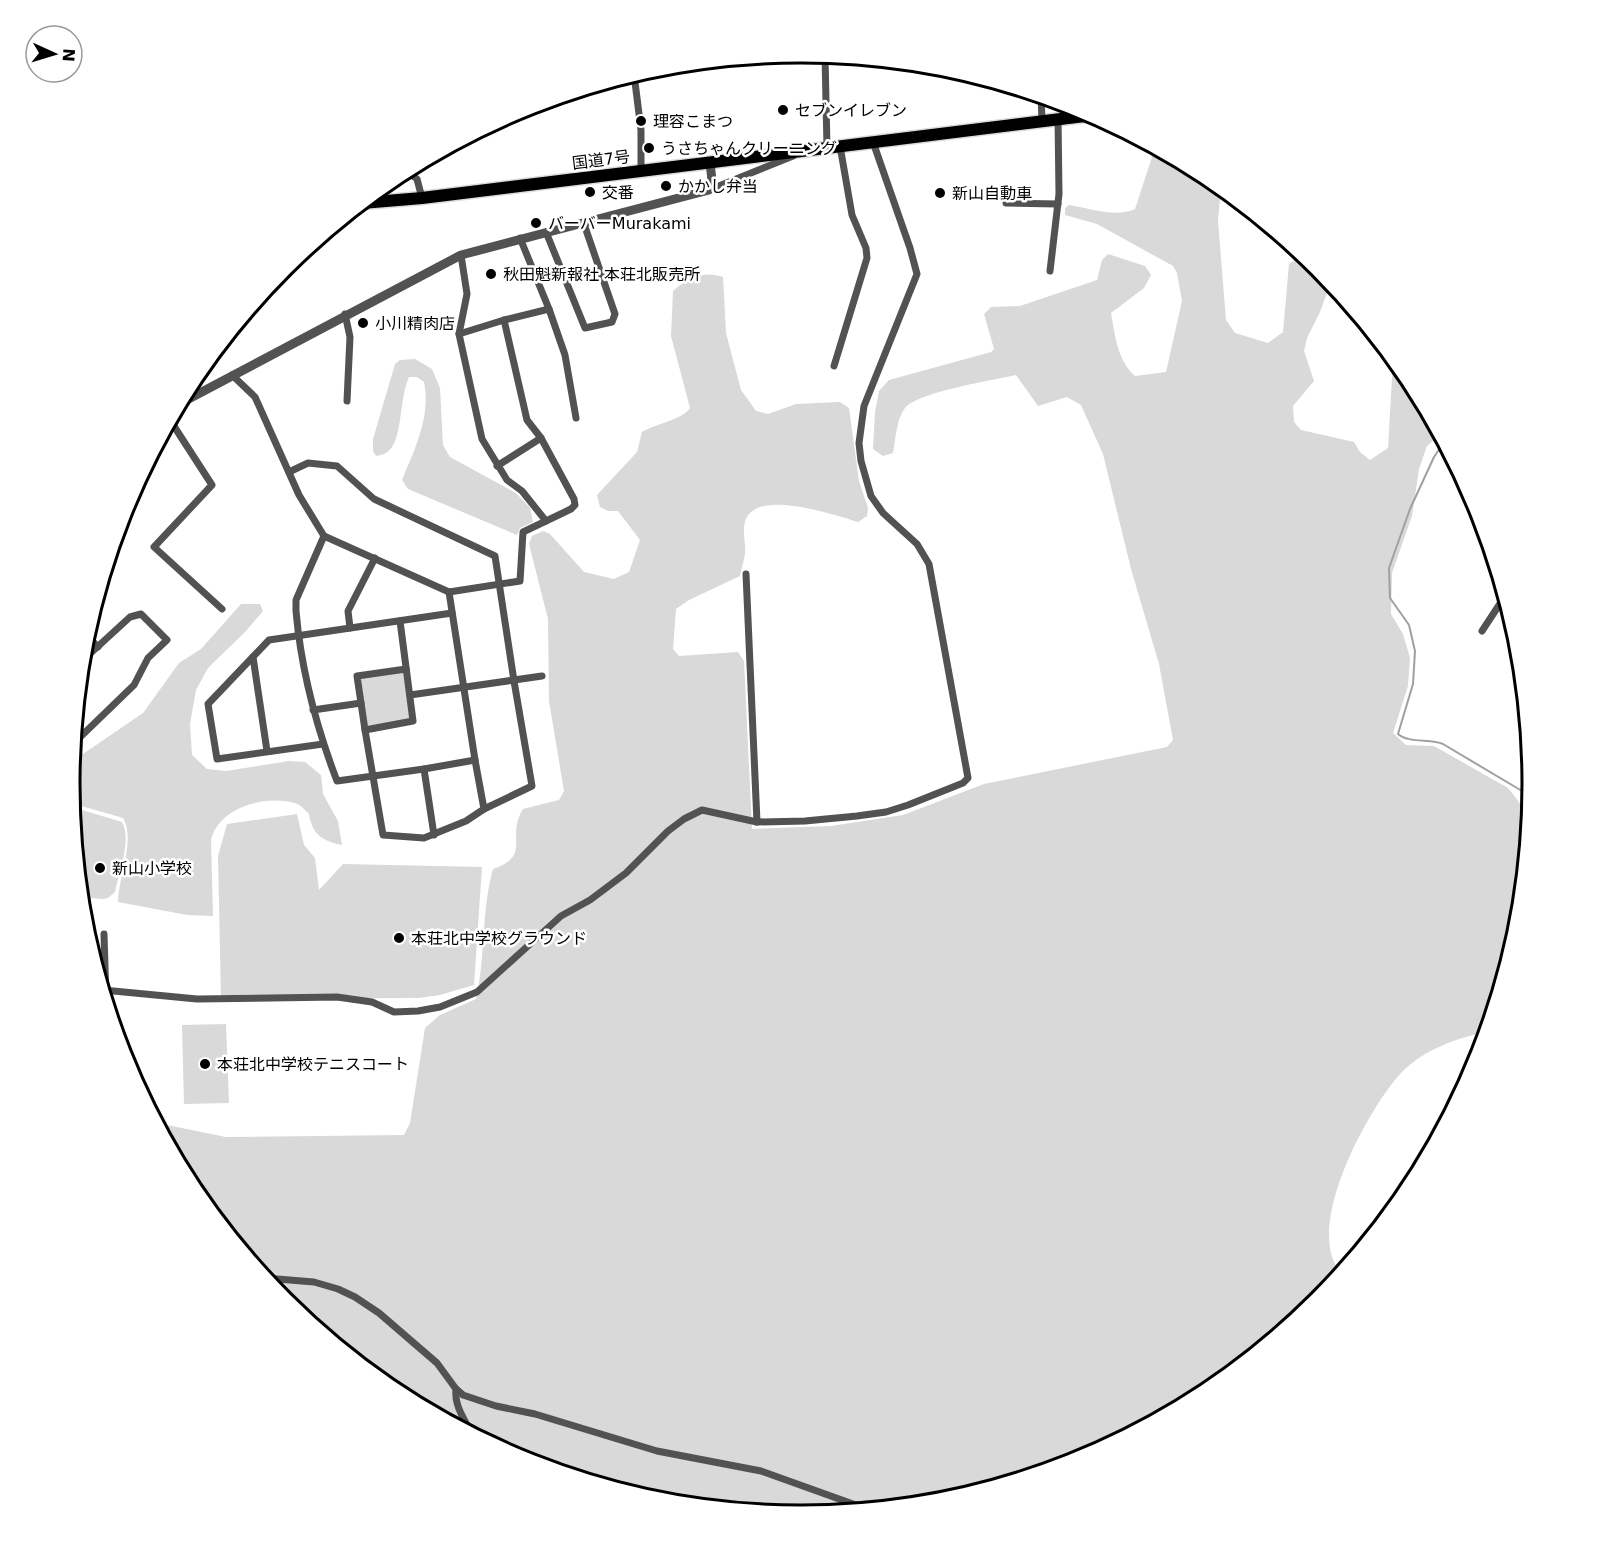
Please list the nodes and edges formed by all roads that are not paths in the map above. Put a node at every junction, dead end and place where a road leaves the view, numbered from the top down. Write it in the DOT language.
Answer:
graph roads {
  1 [pos="826,64"];
  2 [pos="636,83"];
  3 [pos="1041,104"];
  4 [pos="1074,117"];
  5 [pos="1058,118"];
  6 [pos="1042,120"];
  7 [pos="873,142"];
  8 [pos="833,147"];
  9 [pos="810,150"];
  10 [pos="710,163"];
  11 [pos="641,172"];
  12 [pos="414,177"];
  13 [pos="708,190"];
  14 [pos="422,198"];
  15 [pos="376,202"];
  16 [pos="1006,202"];
  17 [pos="1058,204"];
  18 [pos="584,224"];
  19 [pos="546,232"];
  20 [pos="520,238"];
  21 [pos="461,255"];
  22 [pos="1050,271"];
  23 [pos="549,309"];
  24 [pos="345,314"];
  25 [pos="504,320"];
  26 [pos="459,334"];
  27 [pos="834,366"];
  28 [pos="232,375"];
  29 [pos="196,395"];
  30 [pos="347,401"];
  31 [pos="576,418"];
  32 [pos="175,427"];
  33 [pos="541,438"];
  34 [pos="497,466"];
  35 [pos="289,472"];
  36 [pos="546,521"];
  37 [pos="324,536"];
  38 [pos="375,558"];
  39 [pos="746,574"];
  40 [pos="499,584"];
  41 [pos="449,592"];
  42 [pos="1499,605"];
  43 [pos="222,609"];
  44 [pos="452,613"];
  45 [pos="400,621"];
  46 [pos="350,628"];
  47 [pos="1482,631"];
  48 [pos="299,635"];
  49 [pos="94,642"];
  50 [pos="99,647"];
  51 [pos="92,652"];
  52 [pos="253,657"];
  53 [pos="406,669"];
  54 [pos="542,676"];
  55 [pos="514,681"];
  56 [pos="463,687"];
  57 [pos="410,695"];
  58 [pos="361,703"];
  59 [pos="314,710"];
  60 [pos="365,730"];
  61 [pos="82,735"];
  62 [pos="323,744"];
  63 [pos="267,751"];
  64 [pos="474,760"];
  65 [pos="424,770"];
  66 [pos="373,777"];
  67 [pos="484,809"];
  68 [pos="757,822"];
  69 [pos="434,835"];
  70 [pos="104,934"];
  71 [pos="105,969"];
  72 [pos="111,992"];
  73 [pos="277,1279"];
  74 [pos="456,1389"];
  75 [pos="466,1422"];
  76 [pos="850,1503"];
  1 -- 8 [label="street"];
  2 -- 11 [label="street"];
  3 -- 6 [label="street"];
  4 -- 5 [label="highway, 国道7号"];
  5 -- 6 [label="highway, 国道7号"];
  5 -- 17 [label="street"];
  6 -- 7 [label="highway, 国道7号"];
  7 -- 8 [label="highway, 国道7号"];
  7 -- 68 [label="street"];
  8 -- 9 [label="highway, 国道7号"];
  8 -- 27 [label="street"];
  9 -- 10 [label="highway, 国道7号"];
  9 -- 13 [label="street"];
  10 -- 11 [label="highway, 国道7号"];
  10 -- 13 [label="street"];
  11 -- 14 [label="highway, 国道7号"];
  12 -- 14 [label="street"];
  13 -- 18 [label="street"];
  14 -- 15 [label="highway, 国道7号"];
  16 -- 17 [label="street"];
  17 -- 22 [label="street"];
  18 -- 19 [label="street"];
  18 -- 19 [label="street"];
  19 -- 20 [label="street"];
  20 -- 21 [label="street"];
  20 -- 23 [label="street"];
  21 -- 24 [label="street"];
  21 -- 26 [label="street"];
  23 -- 25 [label="street"];
  23 -- 31 [label="street"];
  24 -- 28 [label="street"];
  24 -- 30 [label="street"];
  25 -- 26 [label="street"];
  25 -- 33 [label="street"];
  26 -- 34 [label="street"];
  28 -- 29 [label="street"];
  28 -- 35 [label="street"];
  32 -- 43 [label="street"];
  33 -- 34 [label="street"];
  33 -- 36 [label="street"];
  34 -- 36 [label="street"];
  35 -- 37 [label="street"];
  35 -- 40 [label="street"];
  36 -- 40 [label="street"];
  37 -- 38 [label="street"];
  37 -- 48 [label="street"];
  38 -- 41 [label="street"];
  38 -- 46 [label="street"];
  39 -- 68 [label="street"];
  40 -- 41 [label="street"];
  40 -- 55 [label="street"];
  41 -- 44 [label="street"];
  42 -- 47 [label="street"];
  44 -- 45 [label="street"];
  44 -- 56 [label="street"];
  45 -- 46 [label="street"];
  45 -- 53 [label="street"];
  46 -- 48 [label="street"];
  48 -- 52 [label="street"];
  48 -- 59 [label="street"];
  49 -- 50 [label="street"];
  50 -- 51 [label="street"];
  50 -- 61 [label="street"];
  52 -- 63 [label="street"];
  52 -- 63 [label="street"];
  53 -- 57 [label="street"];
  53 -- 58 [label="street"];
  54 -- 55 [label="street"];
  55 -- 56 [label="street"];
  55 -- 67 [label="street"];
  56 -- 57 [label="street"];
  56 -- 64 [label="street"];
  57 -- 60 [label="street"];
  58 -- 59 [label="street"];
  58 -- 60 [label="street"];
  59 -- 62 [label="street"];
  60 -- 66 [label="street"];
  62 -- 63 [label="street"];
  62 -- 66 [label="street"];
  64 -- 65 [label="street"];
  64 -- 67 [label="street"];
  65 -- 66 [label="street"];
  65 -- 69 [label="street"];
  66 -- 69 [label="street"];
  67 -- 69 [label="street"];
  68 -- 72 [label="street"];
  70 -- 71 [label="street"];
  73 -- 74 [label="street"];
  74 -- 75 [label="street"];
  74 -- 76 [label="street"];
}
